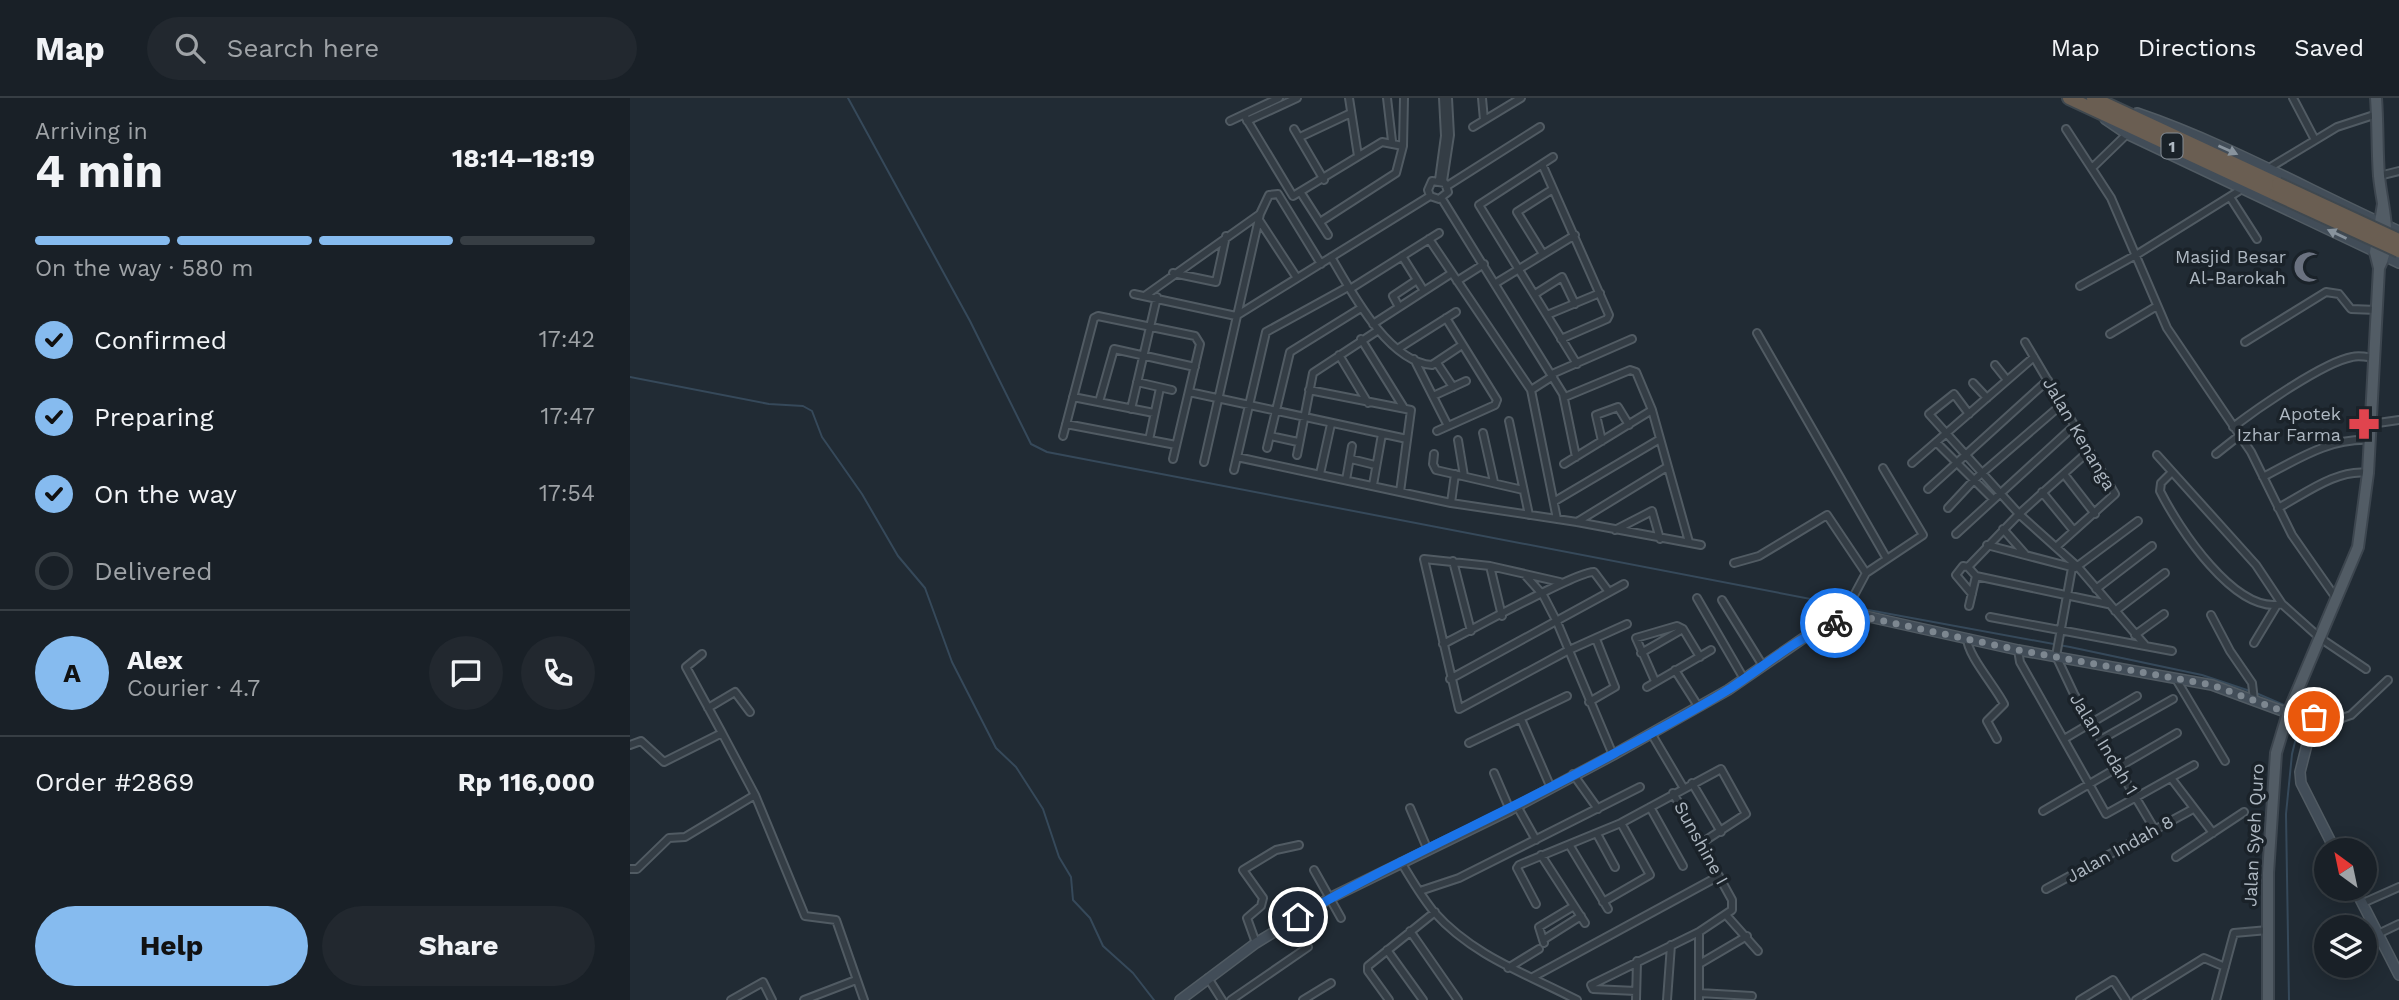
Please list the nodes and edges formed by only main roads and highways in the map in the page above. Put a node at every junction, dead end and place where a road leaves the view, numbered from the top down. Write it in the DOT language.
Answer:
graph roads {
  1 [pos="2069,98"];
  2 [pos="2375,98"];
  3 [pos="2093,102"];
  4 [pos="2277,189"];
  5 [pos="2399,240"];
  6 [pos="2399,251"];
  7 [pos="2269,1000"];
  1 -- 3 [label="highway, 1"];
  2 -- 7 [label="main road, Jalan Syeh Quro"];
  3 -- 4 [label="highway, 1"];
  4 -- 5 [label="highway, 1, bridge"];
  4 -- 6 [label="highway, 1, bridge"];
}
